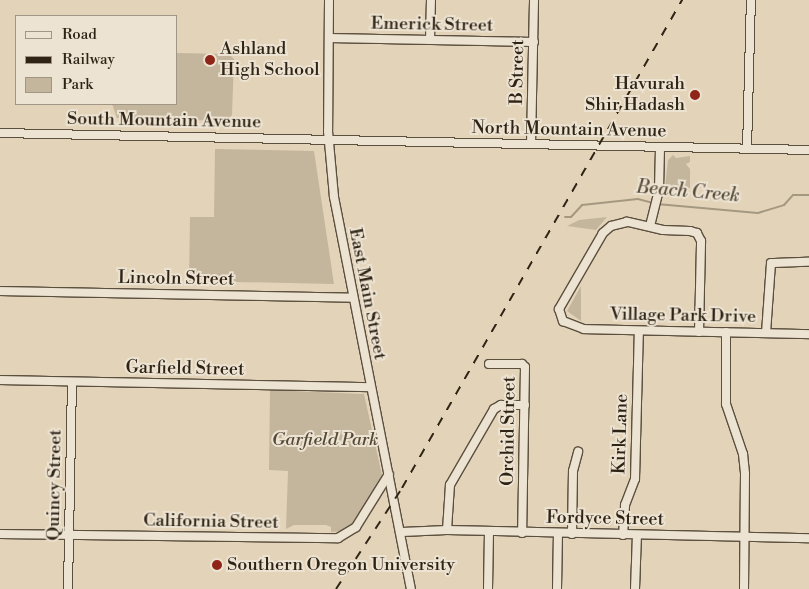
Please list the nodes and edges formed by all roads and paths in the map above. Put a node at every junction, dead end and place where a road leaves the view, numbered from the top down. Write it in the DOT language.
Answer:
graph roads {
  1 [pos="329,0"];
  2 [pos="431,0"];
  3 [pos="534,0"];
  4 [pos="751,0"];
  5 [pos="329,38"];
  6 [pos="430,40"];
  7 [pos="534,42"];
  8 [pos="0,133"];
  9 [pos="328,139"];
  10 [pos="531,144"];
  11 [pos="660,147"];
  12 [pos="748,149"];
  13 [pos="809,150"];
  14 [pos="650,226"];
  15 [pos="809,262"];
  16 [pos="0,291"];
  17 [pos="352,298"];
  18 [pos="639,330"];
  19 [pos="699,332"];
  20 [pos="726,332"];
  21 [pos="766,333"];
  22 [pos="809,334"];
  23 [pos="489,364"];
  24 [pos="0,380"];
  25 [pos="72,382"];
  26 [pos="369,387"];
  27 [pos="524,406"];
  28 [pos="578,452"];
  29 [pos="389,474"];
  30 [pos="447,530"];
  31 [pos="402,532"];
  32 [pos="489,532"];
  33 [pos="522,533"];
  34 [pos="0,534"];
  35 [pos="558,534"];
  36 [pos="572,534"];
  37 [pos="69,535"];
  38 [pos="623,535"];
  39 [pos="637,535"];
  40 [pos="744,536"];
  41 [pos="809,538"];
  42 [pos="68,589"];
  43 [pos="411,589"];
  44 [pos="488,589"];
  45 [pos="557,589"];
  46 [pos="635,589"];
  47 [pos="744,589"];
  1 -- 5 [label="street, East Main Street"];
  2 -- 6 [label="street"];
  3 -- 7 [label="street, B Street"];
  4 -- 12 [label="street"];
  5 -- 6 [label="street, Emerick Street"];
  5 -- 9 [label="street, East Main Street"];
  6 -- 7 [label="street, Emerick Street"];
  7 -- 10 [label="street, B Street"];
  8 -- 9 [label="street, South Mountain Avenue"];
  9 -- 10 [label="street, North Mountain Avenue"];
  9 -- 17 [label="street, East Main Street"];
  10 -- 11 [label="street, North Mountain Avenue"];
  11 -- 12 [label="street, North Mountain Avenue"];
  11 -- 14 [label="street"];
  12 -- 13 [label="street, North Mountain Avenue"];
  14 -- 18 [label="street, Village Park Drive"];
  14 -- 19 [label="street"];
  15 -- 21 [label="street"];
  16 -- 17 [label="street, Lincoln Street"];
  17 -- 26 [label="street, East Main Street"];
  18 -- 19 [label="street, Village Park Drive"];
  18 -- 38 [label="street, Kirk Lane"];
  19 -- 20 [label="street, Village Park Drive"];
  20 -- 21 [label="street, Village Park Drive"];
  20 -- 40 [label="street"];
  21 -- 22 [label="street, Village Park Drive"];
  23 -- 27 [label="street, Orchid Street"];
  24 -- 25 [label="street, Garfield Street"];
  25 -- 26 [label="street, Garfield Street"];
  25 -- 37 [label="street, Quincy Street"];
  26 -- 29 [label="street, East Main Street"];
  27 -- 30 [label="street"];
  27 -- 33 [label="street, Orchid Street"];
  28 -- 36 [label="street"];
  29 -- 31 [label="street, East Main Street"];
  29 -- 37 [label="street, California Street"];
  30 -- 31 [label="street, Fordyce Street"];
  30 -- 32 [label="street, Fordyce Street"];
  31 -- 43 [label="street, East Main Street"];
  32 -- 33 [label="street, Fordyce Street"];
  32 -- 44 [label="street"];
  33 -- 35 [label="street, Fordyce Street"];
  34 -- 37 [label="street, California Street"];
  35 -- 36 [label="street, Fordyce Street"];
  35 -- 45 [label="street"];
  36 -- 38 [label="street, Fordyce Street"];
  37 -- 42 [label="street, Quincy Street"];
  38 -- 39 [label="street, Fordyce Street"];
  39 -- 40 [label="street, Fordyce Street"];
  39 -- 46 [label="street"];
  40 -- 41 [label="street, Fordyce Street"];
  40 -- 47 [label="street"];
}
